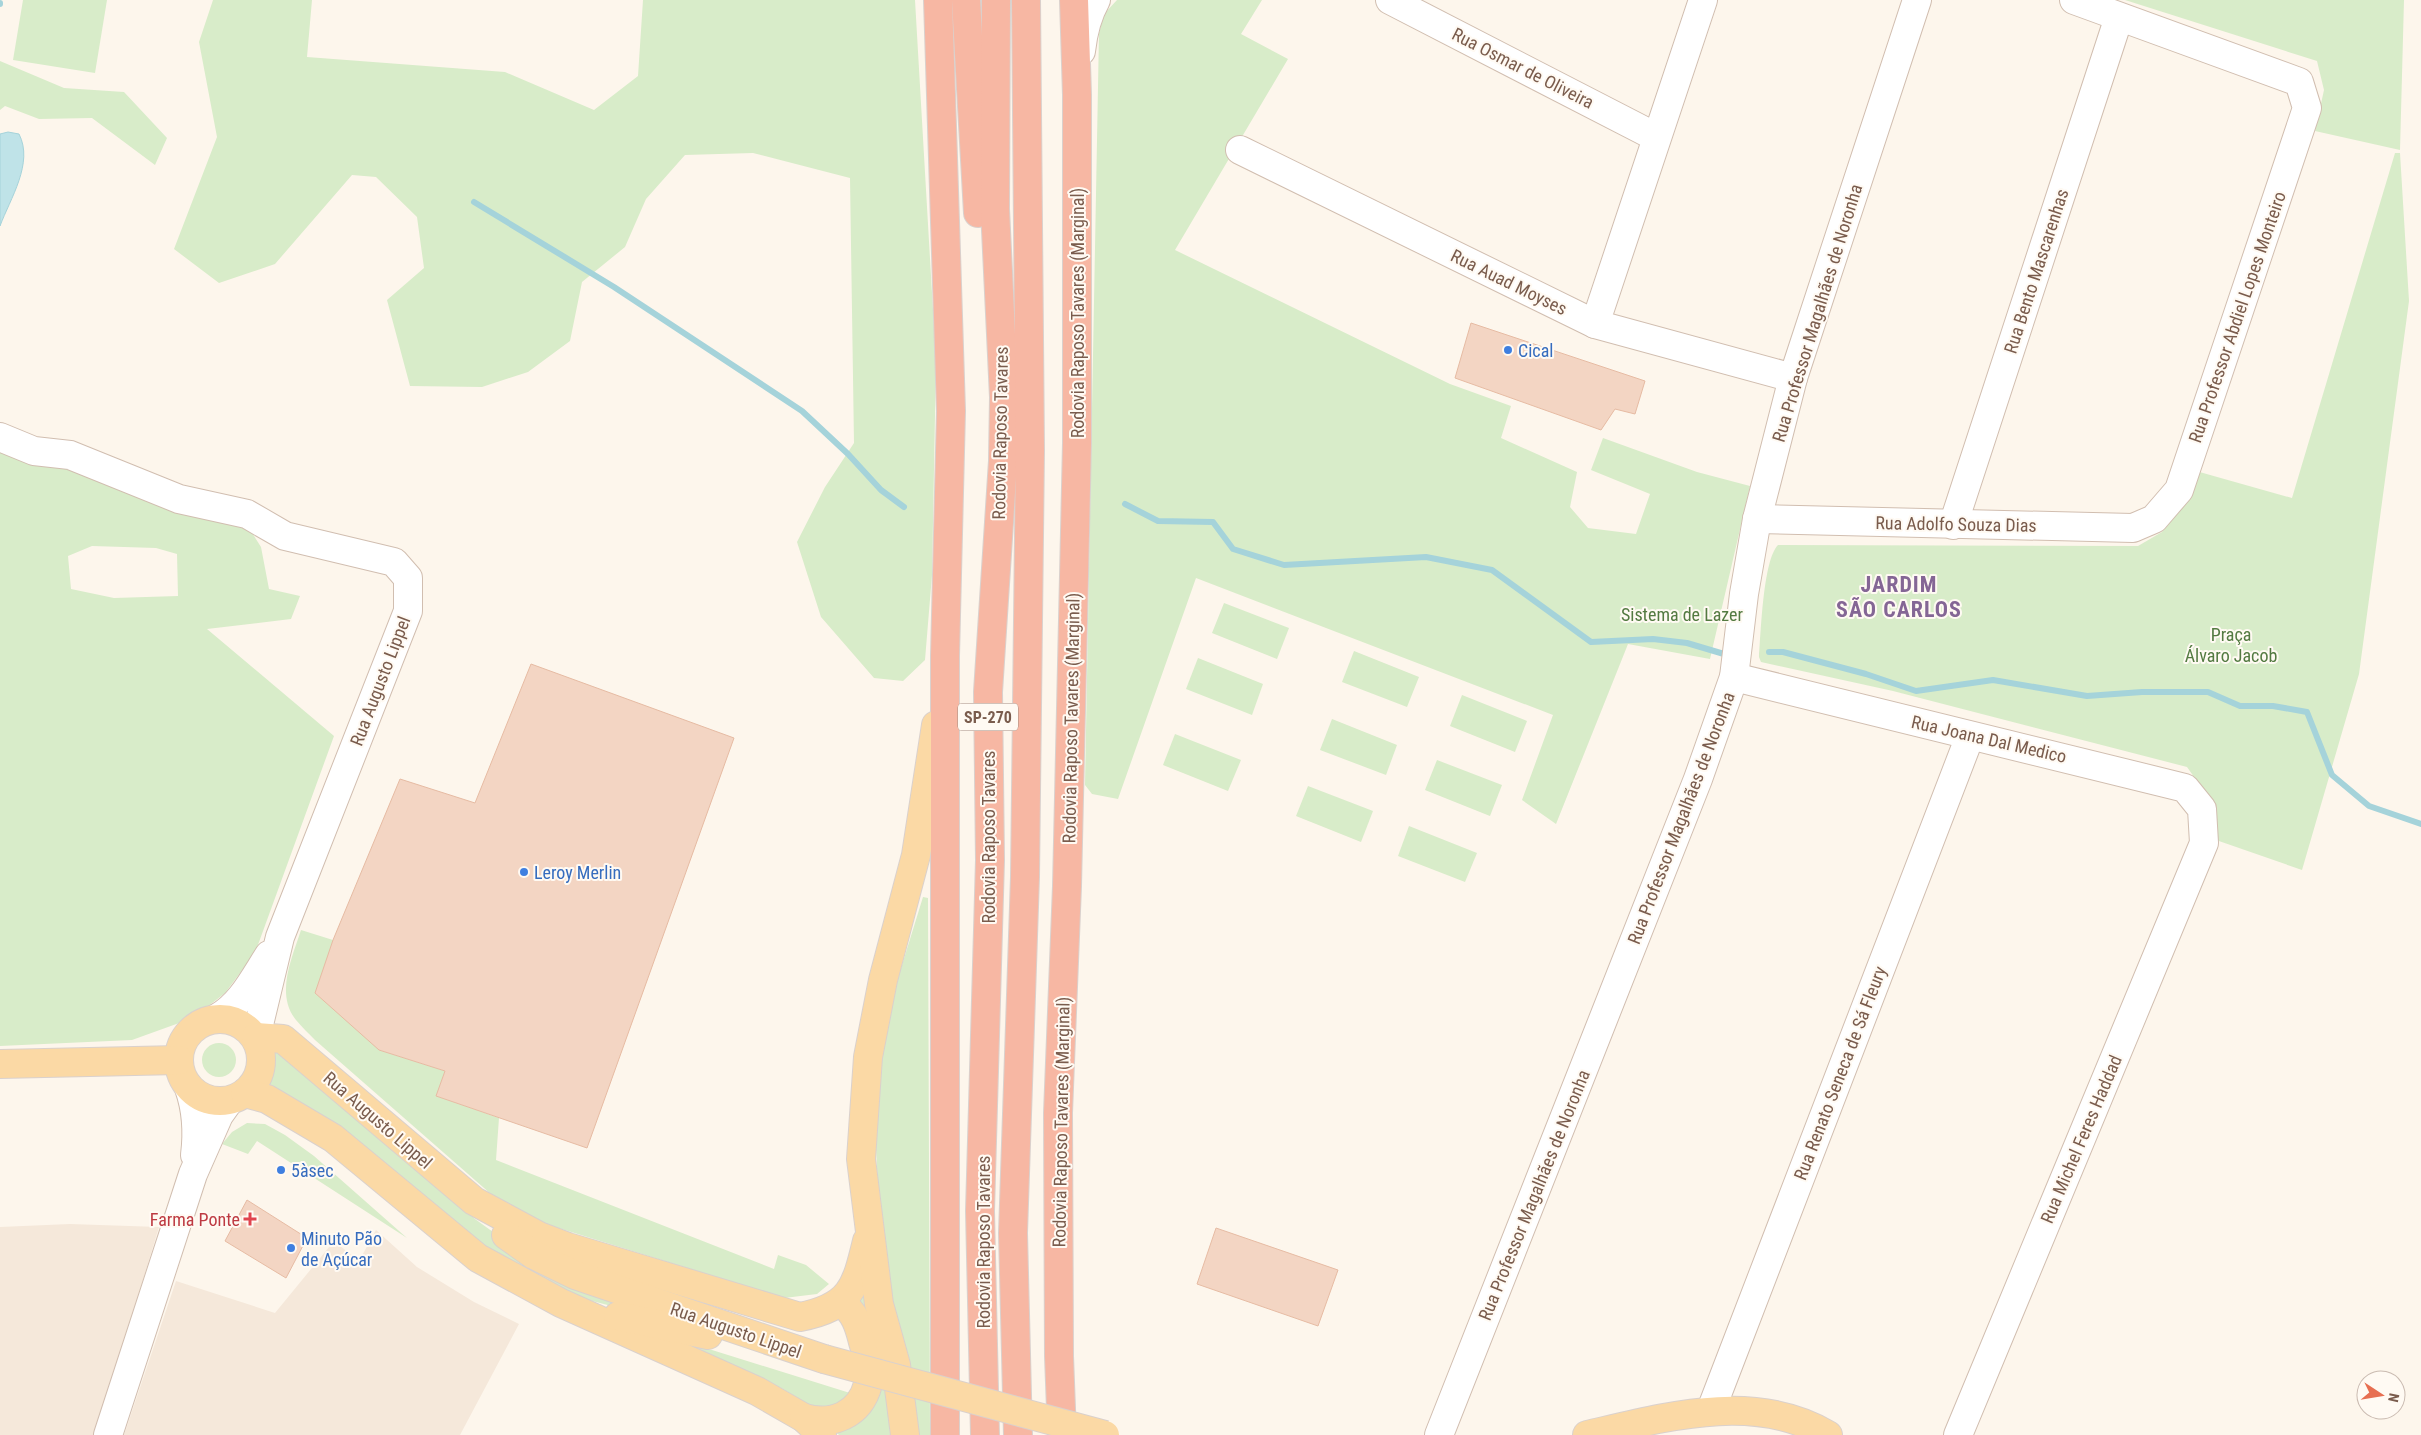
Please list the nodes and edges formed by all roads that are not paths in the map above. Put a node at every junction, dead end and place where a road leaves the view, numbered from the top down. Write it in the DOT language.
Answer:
graph roads {
  1 [pos="938,0"];
  2 [pos="966,0"];
  3 [pos="996,0"];
  4 [pos="1026,0"];
  5 [pos="1074,0"];
  6 [pos="1096,0"];
  7 [pos="1390,0"];
  8 [pos="1702,0"];
  9 [pos="1917,0"];
  10 [pos="2074,0"];
  11 [pos="2119,17"];
  12 [pos="1077,95"];
  13 [pos="1656,137"];
  14 [pos="1240,150"];
  15 [pos="1595,324"];
  16 [pos="1793,378"];
  17 [pos="0,437"];
  18 [pos="1003,461"];
  19 [pos="1757,519"];
  20 [pos="2154,519"];
  21 [pos="1953,525"];
  22 [pos="945,656"];
  23 [pos="1734,676"];
  24 [pos="1970,736"];
  25 [pos="2204,843"];
  26 [pos="280,937"];
  27 [pos="217,1018"];
  28 [pos="270,1038"];
  29 [pos="179,1060"];
  30 [pos="0,1064"];
  31 [pos="189,1088"];
  32 [pos="237,1097"];
  33 [pos="193,1174"];
  34 [pos="474,1201"];
  35 [pos="870,1232"];
  36 [pos="561,1303"];
  37 [pos="841,1303"];
  38 [pos="816,1357"];
  39 [pos="1711,1410"];
  40 [pos="813,1427"];
  41 [pos="1446,1429"];
  42 [pos="108,1435"];
  43 [pos="905,1435"];
  44 [pos="946,1435"];
  45 [pos="985,1435"];
  46 [pos="1018,1435"];
  47 [pos="1062,1435"];
  48 [pos="1105,1435"];
  49 [pos="1587,1435"];
  50 [pos="1828,1435"];
  51 [pos="1958,1435"];
  1 -- 22 [label="highway, SP-270"];
  2 -- 18 [label="highway"];
  3 -- 18 [label="highway, Rodovia Raposo Tavares / SP-270"];
  4 -- 46 [label="highway, Rodovia Raposo Tavares / SP-270"];
  5 -- 12 [label="highway, Rodovia Raposo Tavares (Marginal)"];
  6 -- 12 [label="street"];
  7 -- 13 [label="street, Rua Osmar de Oliveira"];
  8 -- 13 [label="street"];
  9 -- 16 [label="street, Rua Professor Magalhães de Noronha"];
  10 -- 11 [label="street"];
  11 -- 20 [label="street, Rua Professor Abdiel Lopes Monteiro"];
  11 -- 21 [label="street, Rua Bento Mascarenhas"];
  12 -- 47 [label="highway, Rodovia Raposo Tavares (Marginal)"];
  13 -- 15 [label="street"];
  14 -- 15 [label="street, Rua Auad Moyses"];
  15 -- 16 [label="street, Rua Auad Moyses"];
  16 -- 19 [label="street, Rua Professor Magalhães de Noronha"];
  17 -- 26 [label="street, Rua Augusto Lippel"];
  18 -- 45 [label="highway, Rodovia Raposo Tavares / SP-270"];
  19 -- 21 [label="street, Rua Adolfo Souza Dias"];
  19 -- 23 [label="street, Rua Professor Magalhães de Noronha"];
  20 -- 21 [label="street, Rua Adolfo Souza Dias"];
  22 -- 35 [label="main road"];
  22 -- 44 [label="highway, SP-270"];
  23 -- 24 [label="street, Rua Joana Dal Medico"];
  23 -- 41 [label="street, Rua Professor Magalhães de Noronha"];
  24 -- 25 [label="street, Rua Joana Dal Medico"];
  24 -- 39 [label="street, Rua Renato Seneca de Sá Fleury"];
  25 -- 51 [label="street, Rua Michel Feres Haddad"];
  26 -- 27 [label="street, Rua Augusto Lippel"];
  26 -- 28 [label="street, Rua Augusto Lippel"];
  27 -- 28 [label="main road"];
  27 -- 29 [label="main road"];
  28 -- 32 [label="main road"];
  28 -- 34 [label="main road, Rua Augusto Lippel"];
  29 -- 30 [label="main road"];
  29 -- 31 [label="main road"];
  31 -- 32 [label="main road"];
  31 -- 33 [label="street"];
  32 -- 33 [label="street"];
  32 -- 36 [label="main road, Rua Augusto Lippel"];
  33 -- 42 [label="street"];
  34 -- 37 [label="main road, Rua Augusto Lippel"];
  34 -- 38 [label="main road, Rua Augusto Lippel"];
  35 -- 37 [label="main road"];
  35 -- 43 [label="main road"];
  36 -- 38 [label="main road, Rua Augusto Lippel"];
  36 -- 40 [label="main road, Rua Augusto Lippel"];
  37 -- 40 [label="main road, Rua Augusto Lippel"];
  38 -- 48 [label="main road, bridge"];
  39 -- 49 [label="main road"];
  39 -- 50 [label="main road"];
}
